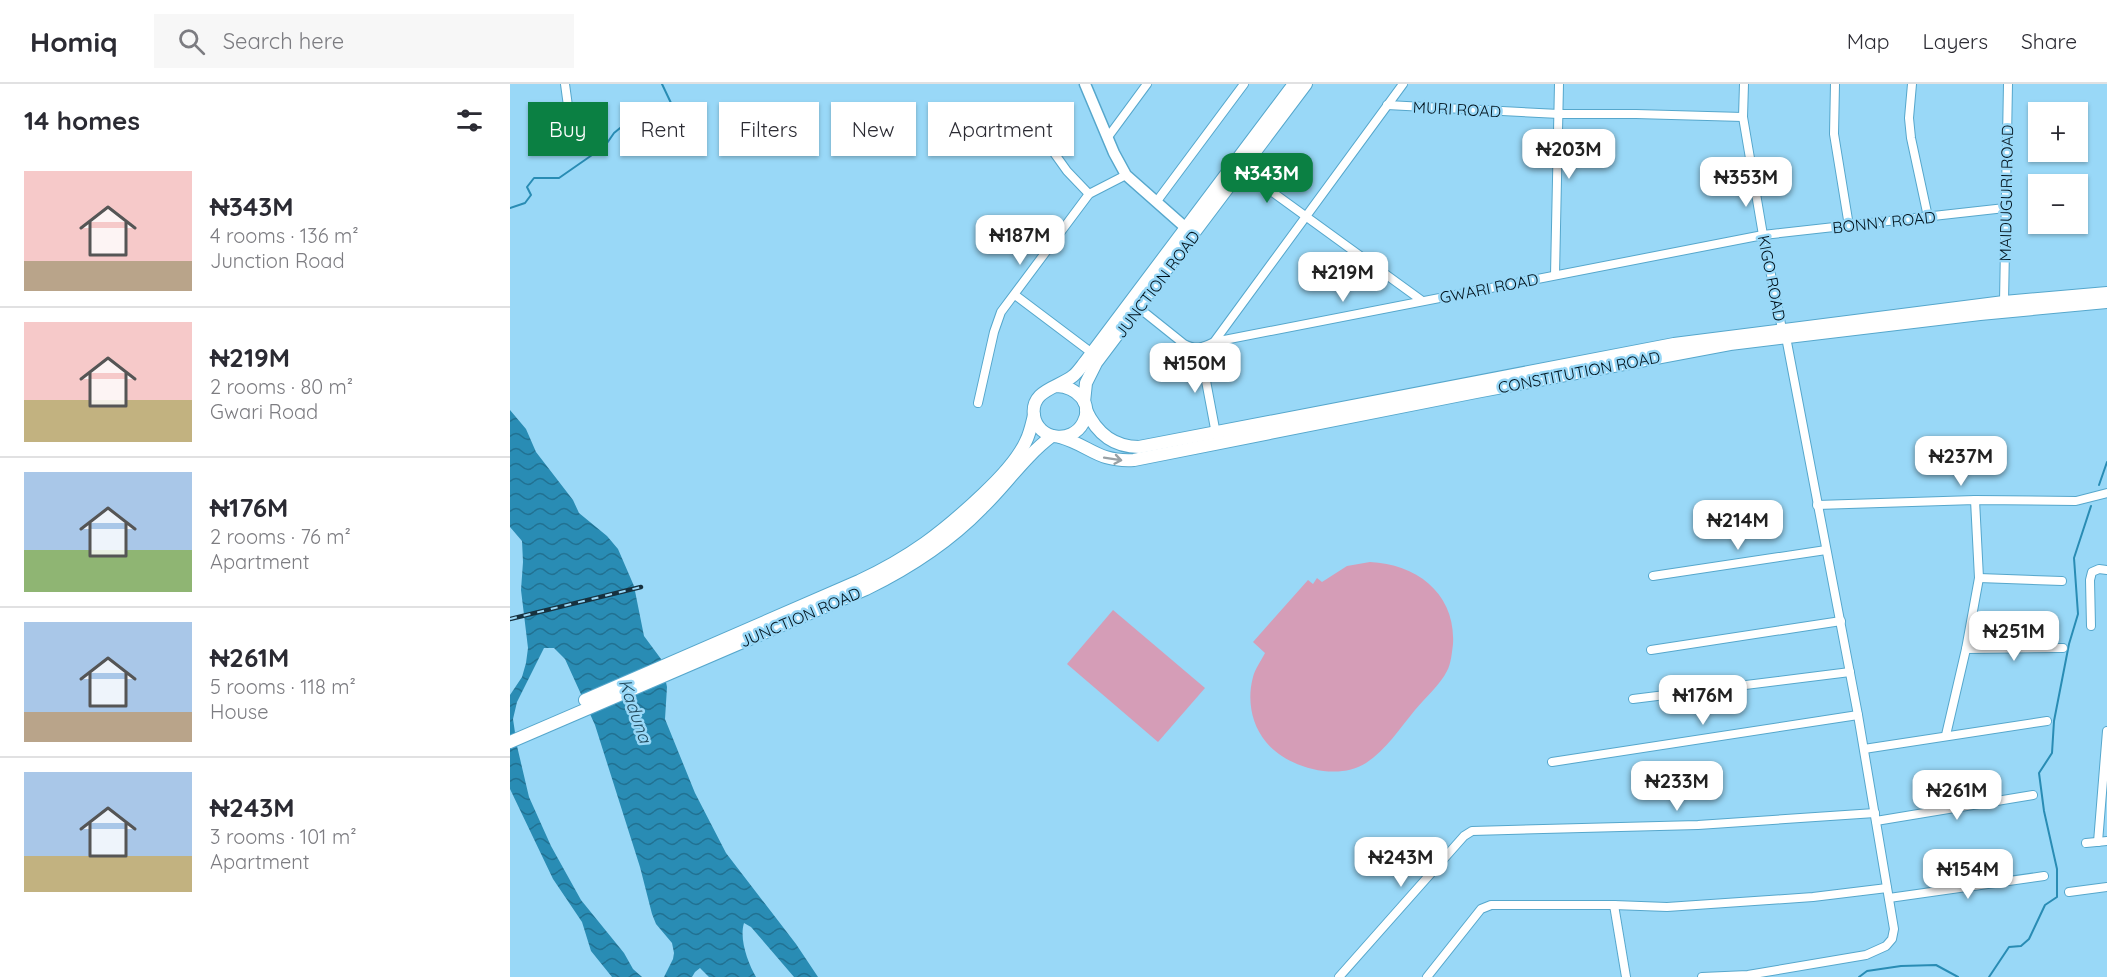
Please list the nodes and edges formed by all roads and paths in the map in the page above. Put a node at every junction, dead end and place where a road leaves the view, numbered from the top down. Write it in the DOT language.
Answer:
graph roads {
  1 [pos="565,84"];
  2 [pos="1084,84"];
  3 [pos="1147,84"];
  4 [pos="1244,84"];
  5 [pos="1294,84"];
  6 [pos="1306,84"];
  7 [pos="1404,84"];
  8 [pos="1560,84"];
  9 [pos="1744,84"];
  10 [pos="1835,84"];
  11 [pos="1912,84"];
  12 [pos="2008,84"];
  13 [pos="567,102"];
  14 [pos="1387,105"];
  15 [pos="1558,114"];
  16 [pos="1743,117"];
  17 [pos="1108,137"];
  18 [pos="1056,156"];
  19 [pos="1242,170"];
  20 [pos="1126,175"];
  21 [pos="1089,194"];
  22 [pos="1158,201"];
  23 [pos="2005,208"];
  24 [pos="1929,217"];
  25 [pos="1307,218"];
  26 [pos="1849,226"];
  27 [pos="1186,228"];
  28 [pos="1763,235"];
  29 [pos="1555,275"];
  30 [pos="2107,293"];
  31 [pos="1015,295"];
  32 [pos="1421,300"];
  33 [pos="2004,302"];
  34 [pos="2107,302"];
  35 [pos="1138,308"];
  36 [pos="1784,333"];
  37 [pos="1214,342"];
  38 [pos="1200,349"];
  39 [pos="1092,353"];
  40 [pos="1057,386"];
  41 [pos="978,403"];
  42 [pos="1085,406"];
  43 [pos="1383,406"];
  44 [pos="1034,415"];
  45 [pos="1216,434"];
  46 [pos="1056,437"];
  47 [pos="2107,493"];
  48 [pos="1975,500"];
  49 [pos="1817,505"];
  50 [pos="1827,550"];
  51 [pos="2107,570"];
  52 [pos="1653,576"];
  53 [pos="1979,578"];
  54 [pos="2062,581"];
  55 [pos="1841,621"];
  56 [pos="2091,626"];
  57 [pos="2063,648"];
  58 [pos="1966,649"];
  59 [pos="1651,650"];
  60 [pos="689,659"];
  61 [pos="1850,672"];
  62 [pos="1632,699"];
  63 [pos="1858,715"];
  64 [pos="2047,721"];
  65 [pos="2107,731"];
  66 [pos="510,733"];
  67 [pos="1946,735"];
  68 [pos="510,742"];
  69 [pos="1864,749"];
  70 [pos="1552,762"];
  71 [pos="2033,795"];
  72 [pos="1876,817"];
  73 [pos="2107,841"];
  74 [pos="2098,842"];
  75 [pos="2086,843"];
  76 [pos="2044,876"];
  77 [pos="2107,887"];
  78 [pos="1887,888"];
  79 [pos="2069,892"];
  80 [pos="1890,898"];
  81 [pos="1614,904"];
  82 [pos="1748,976"];
  83 [pos="1339,977"];
  84 [pos="1427,977"];
  85 [pos="1626,977"];
  86 [pos="1702,977"];
  1 -- 13 [label="street"];
  2 -- 17 [label="street"];
  3 -- 17 [label="street"];
  4 -- 22 [label="street"];
  5 -- 27 [label="main road, JUNCTION ROAD"];
  6 -- 19 [label="main road, JUNCTION ROAD"];
  7 -- 14 [label="street, GWARI ROAD"];
  8 -- 15 [label="street"];
  9 -- 16 [label="street, KIGO ROAD"];
  10 -- 26 [label="street"];
  11 -- 24 [label="street"];
  12 -- 23 [label="street, MAIDUGURI ROAD"];
  14 -- 15 [label="street, MURI ROAD"];
  14 -- 25 [label="street, GWARI ROAD"];
  15 -- 16 [label="street, MURI ROAD"];
  15 -- 29 [label="street"];
  16 -- 28 [label="street, KIGO ROAD"];
  17 -- 20 [label="street"];
  18 -- 21 [label="street"];
  19 -- 25 [label="street"];
  19 -- 35 [label="main road, JUNCTION ROAD"];
  20 -- 21 [label="street"];
  20 -- 22 [label="street"];
  21 -- 31 [label="street"];
  22 -- 27 [label="street"];
  23 -- 24 [label="street, BONNY ROAD"];
  23 -- 33 [label="street, MAIDUGURI ROAD"];
  24 -- 26 [label="street, BONNY ROAD"];
  25 -- 32 [label="street"];
  25 -- 37 [label="street, GWARI ROAD"];
  26 -- 28 [label="street, BONNY ROAD"];
  27 -- 39 [label="main road, JUNCTION ROAD"];
  28 -- 29 [label="street, GWARI ROAD"];
  28 -- 36 [label="street, KIGO ROAD"];
  29 -- 32 [label="street, GWARI ROAD"];
  30 -- 33 [label="main road, CONSTITUTION ROAD"];
  31 -- 39 [label="street"];
  31 -- 41 [label="street"];
  32 -- 37 [label="street, GWARI ROAD"];
  33 -- 36 [label="main road, CONSTITUTION ROAD"];
  34 -- 36 [label="main road, CONSTITUTION ROAD"];
  35 -- 38 [label="street"];
  35 -- 42 [label="main road, JUNCTION ROAD"];
  36 -- 43 [label="main road, CONSTITUTION ROAD"];
  36 -- 49 [label="street, KIGO ROAD"];
  37 -- 38 [label="street, GWARI ROAD"];
  38 -- 45 [label="street"];
  39 -- 40 [label="main road, JUNCTION ROAD"];
  40 -- 42 [label="main road"];
  40 -- 44 [label="main road"];
  42 -- 45 [label="main road, CONSTITUTION ROAD"];
  42 -- 46 [label="main road"];
  43 -- 45 [label="main road, CONSTITUTION ROAD"];
  46 -- 43 [label="main road, CONSTITUTION ROAD, one-way"];
  44 -- 46 [label="main road"];
  44 -- 60 [label="main road, JUNCTION ROAD"];
  46 -- 60 [label="main road, JUNCTION ROAD"];
  47 -- 48 [label="street"];
  48 -- 49 [label="street"];
  48 -- 53 [label="street"];
  49 -- 50 [label="street, KIGO ROAD"];
  50 -- 52 [label="street"];
  50 -- 55 [label="street, KIGO ROAD"];
  51 -- 56 [label="street"];
  53 -- 54 [label="street"];
  53 -- 58 [label="street"];
  55 -- 59 [label="street"];
  55 -- 61 [label="street, KIGO ROAD"];
  57 -- 58 [label="street"];
  58 -- 67 [label="street"];
  60 -- 66 [label="main road, JUNCTION ROAD"];
  60 -- 68 [label="main road, JUNCTION ROAD"];
  61 -- 62 [label="street"];
  61 -- 63 [label="street, KIGO ROAD"];
  63 -- 69 [label="street, KIGO ROAD"];
  63 -- 70 [label="street"];
  64 -- 67 [label="street"];
  65 -- 74 [label="street"];
  67 -- 69 [label="street"];
  69 -- 72 [label="street, KIGO ROAD"];
  71 -- 72 [label="street"];
  72 -- 78 [label="street, KIGO ROAD"];
  72 -- 83 [label="street"];
  73 -- 74 [label="street"];
  74 -- 75 [label="street"];
  76 -- 80 [label="street"];
  77 -- 79 [label="street"];
  78 -- 80 [label="street, KIGO ROAD"];
  78 -- 81 [label="street"];
  80 -- 82 [label="street, KIGO ROAD"];
  81 -- 84 [label="street"];
  81 -- 85 [label="street"];
  82 -- 86 [label="street, KIGO ROAD"];
}
